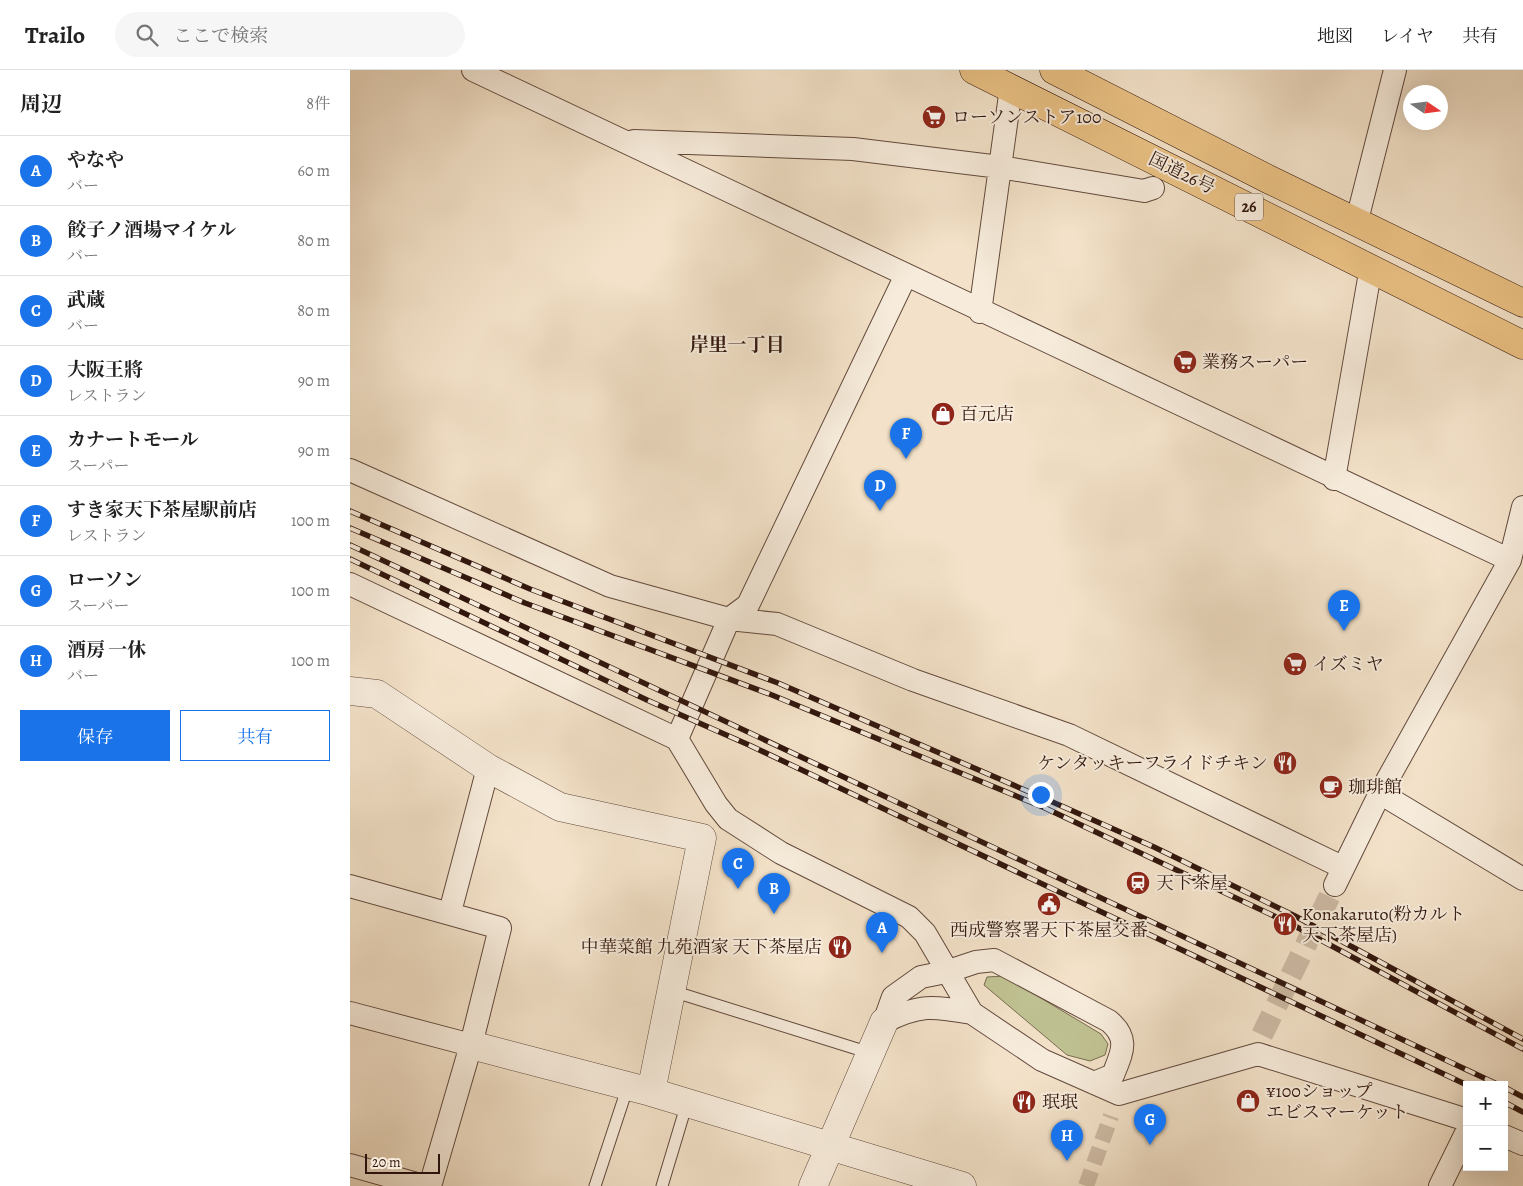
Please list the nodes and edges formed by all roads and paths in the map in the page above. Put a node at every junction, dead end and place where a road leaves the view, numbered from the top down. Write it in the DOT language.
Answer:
graph roads {
  1 [pos="473,70"];
  2 [pos="974,70"];
  3 [pos="1054,70"];
  4 [pos="1396,70"];
  5 [pos="502,76"];
  6 [pos="1011,88"];
  7 [pos="625,141"];
  8 [pos="1000,167"];
  9 [pos="1153,188"];
  10 [pos="1357,220"];
  11 [pos="1371,267"];
  12 [pos="906,275"];
  13 [pos="1523,304"];
  14 [pos="980,312"];
  15 [pos="1523,345"];
  16 [pos="350,470"];
  17 [pos="1334,479"];
  18 [pos="1523,507"];
  19 [pos="1510,560"];
  20 [pos="350,584"];
  21 [pos="729,619"];
  22 [pos="350,691"];
  23 [pos="677,740"];
  24 [pos="488,768"];
  25 [pos="1380,793"];
  26 [pos="728,819"];
  27 [pos="702,838"];
  28 [pos="1523,879"];
  29 [pos="350,886"];
  30 [pos="450,912"];
  31 [pos="946,972"];
  32 [pos="672,991"];
  33 [pos="350,1013"];
  34 [pos="972,1013"];
  35 [pos="884,1022"];
  36 [pos="471,1045"];
  37 [pos="870,1053"];
  38 [pos="1094,1083"];
  39 [pos="639,1089"];
  40 [pos="687,1103"];
  41 [pos="1463,1119"];
  42 [pos="1508,1138"];
  43 [pos="1463,1139"];
  44 [pos="1523,1144"];
  45 [pos="830,1148"];
  46 [pos="350,1166"];
  47 [pos="424,1186"];
  48 [pos="430,1186"];
  49 [pos="595,1186"];
  50 [pos="662,1186"];
  51 [pos="813,1186"];
  52 [pos="962,1186"];
  53 [pos="1440,1186"];
  1 -- 5 [label="street"];
  2 -- 6 [label="highway, 国道26号 / 26"];
  3 -- 10 [label="highway, 国道26号 / 26"];
  4 -- 10 [label="street"];
  5 -- 7 [label="street"];
  6 -- 8 [label="street"];
  6 -- 11 [label="highway, 国道26号 / 26"];
  7 -- 8 [label="street"];
  7 -- 12 [label="street"];
  8 -- 9 [label="street"];
  8 -- 14 [label="street"];
  10 -- 13 [label="highway, 国道26号 / 26"];
  11 -- 15 [label="highway, 国道26号 / 26"];
  11 -- 17 [label="street"];
  12 -- 14 [label="street"];
  12 -- 21 [label="street"];
  14 -- 17 [label="street"];
  16 -- 21 [label="street"];
  17 -- 19 [label="street"];
  18 -- 19 [label="street"];
  19 -- 25 [label="street"];
  20 -- 23 [label="street"];
  21 -- 23 [label="street"];
  21 -- 25 [label="street"];
  22 -- 24 [label="street"];
  23 -- 26 [label="street"];
  24 -- 27 [label="street"];
  24 -- 30 [label="street"];
  25 -- 28 [label="street"];
  26 -- 27 [label="street"];
  26 -- 31 [label="street"];
  27 -- 32 [label="street"];
  29 -- 30 [label="street"];
  30 -- 36 [label="street"];
  31 -- 34 [label="street"];
  31 -- 35 [label="street"];
  31 -- 38 [label="street"];
  32 -- 37 [label="lane"];
  32 -- 39 [label="street"];
  33 -- 36 [label="street"];
  34 -- 35 [label="street"];
  34 -- 38 [label="street"];
  35 -- 37 [label="street"];
  36 -- 39 [label="street"];
  36 -- 48 [label="street"];
  37 -- 45 [label="street"];
  38 -- 41 [label="street"];
  39 -- 40 [label="street"];
  39 -- 49 [label="lane"];
  40 -- 45 [label="street"];
  40 -- 50 [label="lane"];
  42 -- 44 [label="street"];
  43 -- 53 [label="street"];
  45 -- 51 [label="street"];
  45 -- 52 [label="street"];
  46 -- 47 [label="street"];
}
